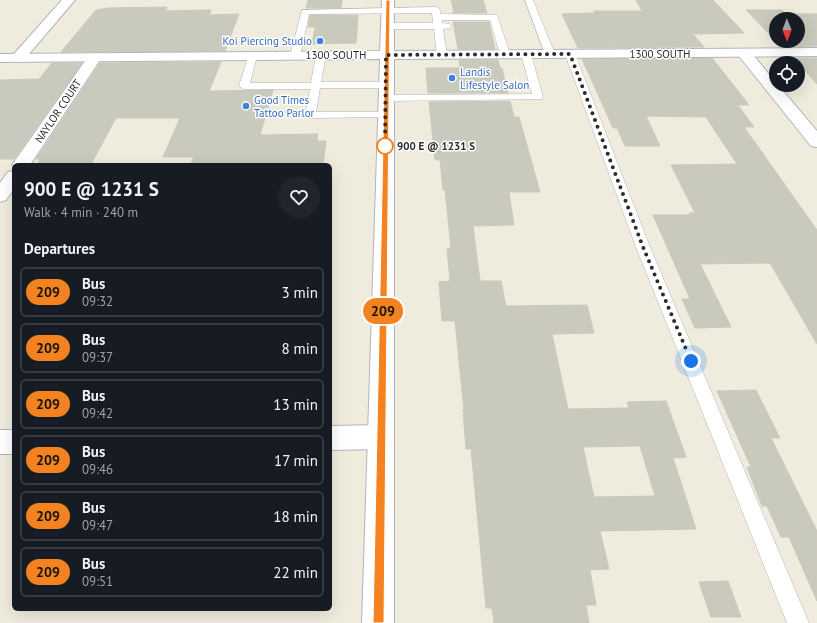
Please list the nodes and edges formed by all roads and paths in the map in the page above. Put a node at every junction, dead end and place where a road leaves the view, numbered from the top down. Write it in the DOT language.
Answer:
graph roads {
  1 [pos="69,0"];
  2 [pos="529,0"];
  3 [pos="388,5"];
  4 [pos="438,22"];
  5 [pos="388,26"];
  6 [pos="448,26"];
  7 [pos="817,52"];
  8 [pos="744,53"];
  9 [pos="505,54"];
  10 [pos="526,54"];
  11 [pos="550,54"];
  12 [pos="570,54"];
  13 [pos="322,55"];
  14 [pos="386,55"];
  15 [pos="442,55"];
  16 [pos="252,56"];
  17 [pos="295,56"];
  18 [pos="95,57"];
  19 [pos="0,58"];
  20 [pos="18,58"];
  21 [pos="316,85"];
  22 [pos="386,99"];
  23 [pos="817,142"];
  24 [pos="22,163"];
  25 [pos="12,179"];
  26 [pos="0,196"];
  27 [pos="381,437"];
  28 [pos="332,438"];
  29 [pos="0,442"];
  30 [pos="12,442"];
  31 [pos="378,623"];
  32 [pos="798,623"];
  1 -- 20 [label="street"];
  2 -- 11 [label="lane"];
  3 -- 4 [label="lane"];
  3 -- 5 [label="street"];
  3 -- 17 [label="lane"];
  4 -- 5 [label="lane"];
  4 -- 6 [label="lane"];
  4 -- 9 [label="lane"];
  4 -- 15 [label="lane"];
  5 -- 14 [label="street"];
  7 -- 8 [label="street, 1300 SOUTH"];
  8 -- 12 [label="street, 1300 SOUTH"];
  8 -- 23 [label="street"];
  9 -- 10 [label="street, 1300 SOUTH"];
  9 -- 15 [label="street, 1300 SOUTH"];
  10 -- 11 [label="street, 1300 SOUTH"];
  10 -- 22 [label="lane"];
  11 -- 12 [label="street, 1300 SOUTH"];
  12 -- 32 [label="lane"];
  13 -- 14 [label="street, 1300 SOUTH"];
  13 -- 17 [label="street, 1300 SOUTH"];
  13 -- 21 [label="lane"];
  14 -- 15 [label="street, 1300 SOUTH"];
  14 -- 22 [label="street"];
  16 -- 17 [label="street, 1300 SOUTH"];
  16 -- 18 [label="street, 1300 SOUTH"];
  16 -- 21 [label="lane"];
  18 -- 20 [label="street, 1300 SOUTH"];
  18 -- 24 [label="street, NAYLOR COURT"];
  19 -- 20 [label="street, 1300 SOUTH"];
  21 -- 22 [label="lane"];
  21 -- 22 [label="lane"];
  22 -- 27 [label="street"];
  25 -- 26 [label="street"];
  27 -- 28 [label="street"];
  27 -- 31 [label="street"];
  29 -- 30 [label="street"];
}
